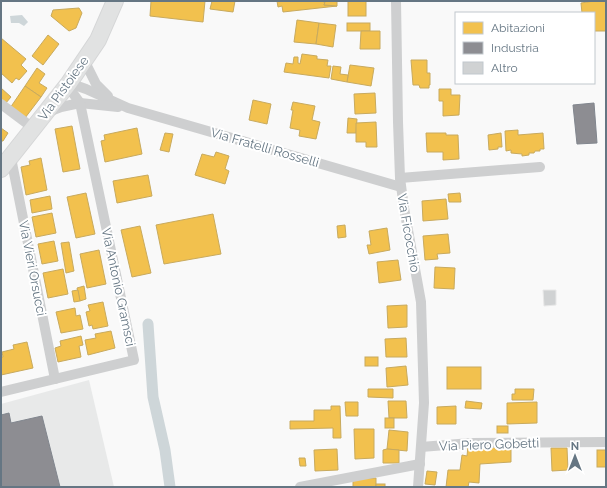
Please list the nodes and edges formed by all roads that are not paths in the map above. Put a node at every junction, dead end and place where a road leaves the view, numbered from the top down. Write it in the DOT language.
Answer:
graph roads {
  1 [pos="115,1"];
  2 [pos="396,1"];
  3 [pos="84,60"];
  4 [pos="68,83"];
  5 [pos="80,103"];
  6 [pos="1,104"];
  7 [pos="128,108"];
  8 [pos="46,112"];
  9 [pos="33,128"];
  10 [pos="6,164"];
  11 [pos="540,167"];
  12 [pos="401,182"];
  13 [pos="55,379"];
  14 [pos="1,392"];
  15 [pos="606,442"];
  16 [pos="421,447"];
  17 [pos="420,464"];
  18 [pos="300,487"];
  19 [pos="418,487"];
  1 -- 3 [label="main road, Via Pistoiese"];
  2 -- 12 [label="street, Via Ficocchio"];
  3 -- 4 [label="main road, Via Pistoiese"];
  3 -- 7 [label="street, Via Fratelli Rosselli"];
  4 -- 5 [label="street"];
  4 -- 7 [label="street, Via Fratelli Rosselli"];
  4 -- 8 [label="main road, Via Pistoiese"];
  5 -- 7 [label="street, Via Fratelli Rosselli"];
  5 -- 8 [label="street, Via Fratelli Rosselli"];
  5 -- 13 [label="street, Via Antonio Gramsci"];
  6 -- 9 [label="street"];
  7 -- 12 [label="street, Via Fratelli Rosselli"];
  8 -- 9 [label="main road, Via Pistoiese"];
  9 -- 10 [label="main road, Via Pistoiese"];
  10 -- 13 [label="street, Via Vieri Orsucci"];
  11 -- 12 [label="street"];
  12 -- 16 [label="street, Via Ficocchio"];
  13 -- 14 [label="street, Via Antonio Gramsci"];
  15 -- 16 [label="street, Via Piero Gobetti"];
  16 -- 17 [label="street, Via Ficocchio"];
  17 -- 18 [label="street"];
  17 -- 19 [label="street, Via Ficocchio"];
}
